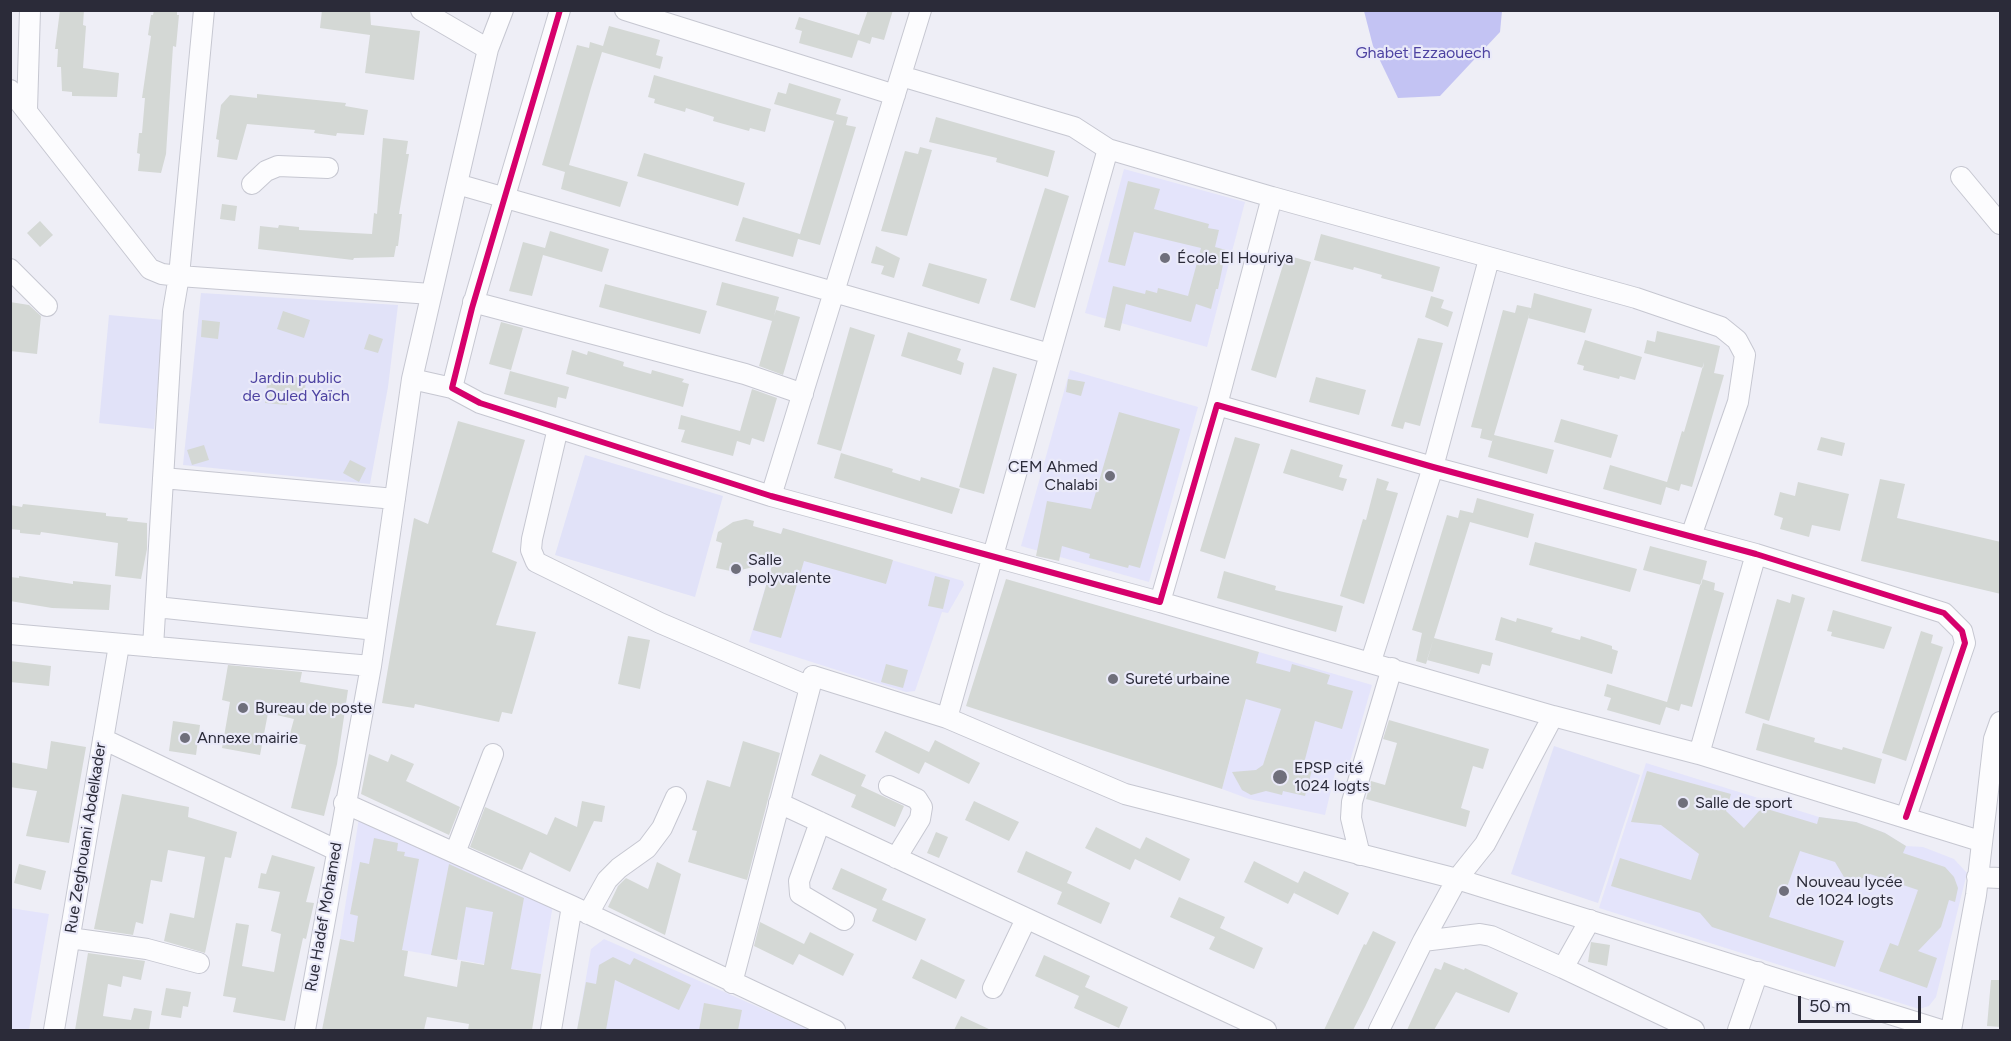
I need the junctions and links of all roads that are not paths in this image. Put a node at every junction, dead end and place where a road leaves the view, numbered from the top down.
1 (30, 10) edge
2 (204, 10) edge
3 (421, 10) edge
4 (503, 10) edge
5 (560, 10) edge
6 (625, 10) edge
7 (921, 10) edge
8 (488, 49) junction
9 (898, 85) junction
10 (10, 90) edge
11 (27, 110) junction
12 (1108, 149) junction
13 (328, 168) dead end
14 (1961, 177) dead end
15 (252, 184) dead end
16 (457, 184) junction
17 (1272, 197) junction
18 (506, 198) junction
19 (2001, 224) edge
20 (1489, 259) junction
21 (10, 269) edge
22 (179, 276) junction
23 (835, 292) junction
24 (431, 294) junction
25 (473, 302) junction
26 (47, 306) dead end
27 (1050, 354) junction
28 (412, 379) junction
29 (452, 388) junction
30 (803, 394) junction
31 (1217, 405) junction
32 (558, 428) junction
33 (1433, 467) junction
34 (163, 478) junction
35 (771, 496) junction
36 (395, 499) junction
37 (1691, 536) junction
38 (1756, 554) junction
39 (991, 558) junction
40 (1160, 602) junction
41 (156, 607) junction
42 (376, 630) junction
43 (10, 634) edge
44 (118, 645) junction
45 (153, 647) junction
46 (1371, 661) junction
47 (370, 666) junction
48 (1392, 668) junction
49 (810, 687) junction
50 (1553, 716) junction
51 (947, 718) junction
52 (2000, 722) edge
53 (103, 739) junction
54 (493, 754) dead end
55 (1699, 754) junction
56 (890, 786) dead end
57 (676, 797) dead end
58 (344, 803) junction
59 (779, 803) junction
60 (1906, 817) junction
61 (820, 822) junction
62 (1980, 841) junction
63 (336, 850) junction
64 (455, 853) junction
65 (1360, 855) junction
66 (896, 858) junction
67 (1977, 877) junction
68 (1457, 879) junction
69 (2001, 879) edge
70 (580, 910) junction
71 (1026, 919) junction
72 (844, 920) dead end
73 (1590, 920) junction
74 (69, 938) junction
75 (1423, 941) junction
76 (199, 963) dead end
77 (1563, 968) junction
78 (1758, 972) junction
79 (732, 982) junction
80 (993, 988) dead end
81 (54, 1030) edge
82 (305, 1030) edge
83 (551, 1030) edge
84 (836, 1030) edge
85 (1266, 1030) edge
86 (1379, 1030) edge
87 (1694, 1030) edge
88 (1738, 1030) edge
89 (1941, 1030) edge
90 (1951, 1030) edge

1 - 11 street
2 - 22 street
3 - 8 street
4 - 8 street, Rue Hadef Mohamed
5 - 18 street
6 - 9 street
7 - 9 street
8 - 16 street, Rue Hadef Mohamed
9 - 12 street
9 - 23 street
10 - 11 street
11 - 22 street
12 - 17 street
12 - 27 street
13 - 15 street
14 - 19 street
16 - 18 street
16 - 24 street, Rue Hadef Mohamed
17 - 20 street
17 - 31 street
18 - 23 street
18 - 25 street
20 - 33 street
20 - 37 street
21 - 26 street
22 - 24 street
22 - 34 street
23 - 27 street
23 - 30 street
24 - 28 street, Rue Hadef Mohamed
25 - 29 street
25 - 30 street
27 - 39 street
28 - 29 street
28 - 36 street, Rue Hadef Mohamed
29 - 32 street
30 - 35 street
31 - 33 street
31 - 40 street
32 - 35 street
32 - 49 street
33 - 37 street
33 - 46 street
34 - 36 street
34 - 41 street
35 - 39 street
36 - 42 street, Rue Hadef Mohamed
37 - 38 street
38 - 55 street
38 - 60 street
39 - 40 street
39 - 51 street
40 - 46 street
41 - 42 street
41 - 45 street
42 - 47 street, Rue Hadef Mohamed
43 - 44 street
44 - 45 street
44 - 53 street, Rue Zeghouani Abdelkader
45 - 47 street
46 - 48 street
47 - 58 street, Rue Hadef Mohamed
48 - 50 street
48 - 65 street
49 - 51 street
49 - 59 street
50 - 55 street
50 - 68 street
51 - 65 street
52 - 62 street
53 - 63 street
53 - 74 street, Rue Zeghouani Abdelkader
54 - 64 street
55 - 60 street
56 - 66 street
57 - 70 street
58 - 63 street, Rue Hadef Mohamed
58 - 64 street
59 - 61 street
59 - 79 street
60 - 62 street
61 - 66 street
61 - 72 street
62 - 67 street
63 - 82 street, Rue Hadef Mohamed
64 - 70 street
65 - 68 street
66 - 71 street
67 - 69 street
67 - 90 street
68 - 73 street
68 - 75 street
70 - 79 street
70 - 83 street
71 - 80 street
71 - 85 street
73 - 77 street
73 - 78 street
74 - 76 street
74 - 81 street, Rue Zeghouani Abdelkader
75 - 77 street
75 - 86 street
77 - 87 street
78 - 88 street
78 - 89 street
79 - 84 street

